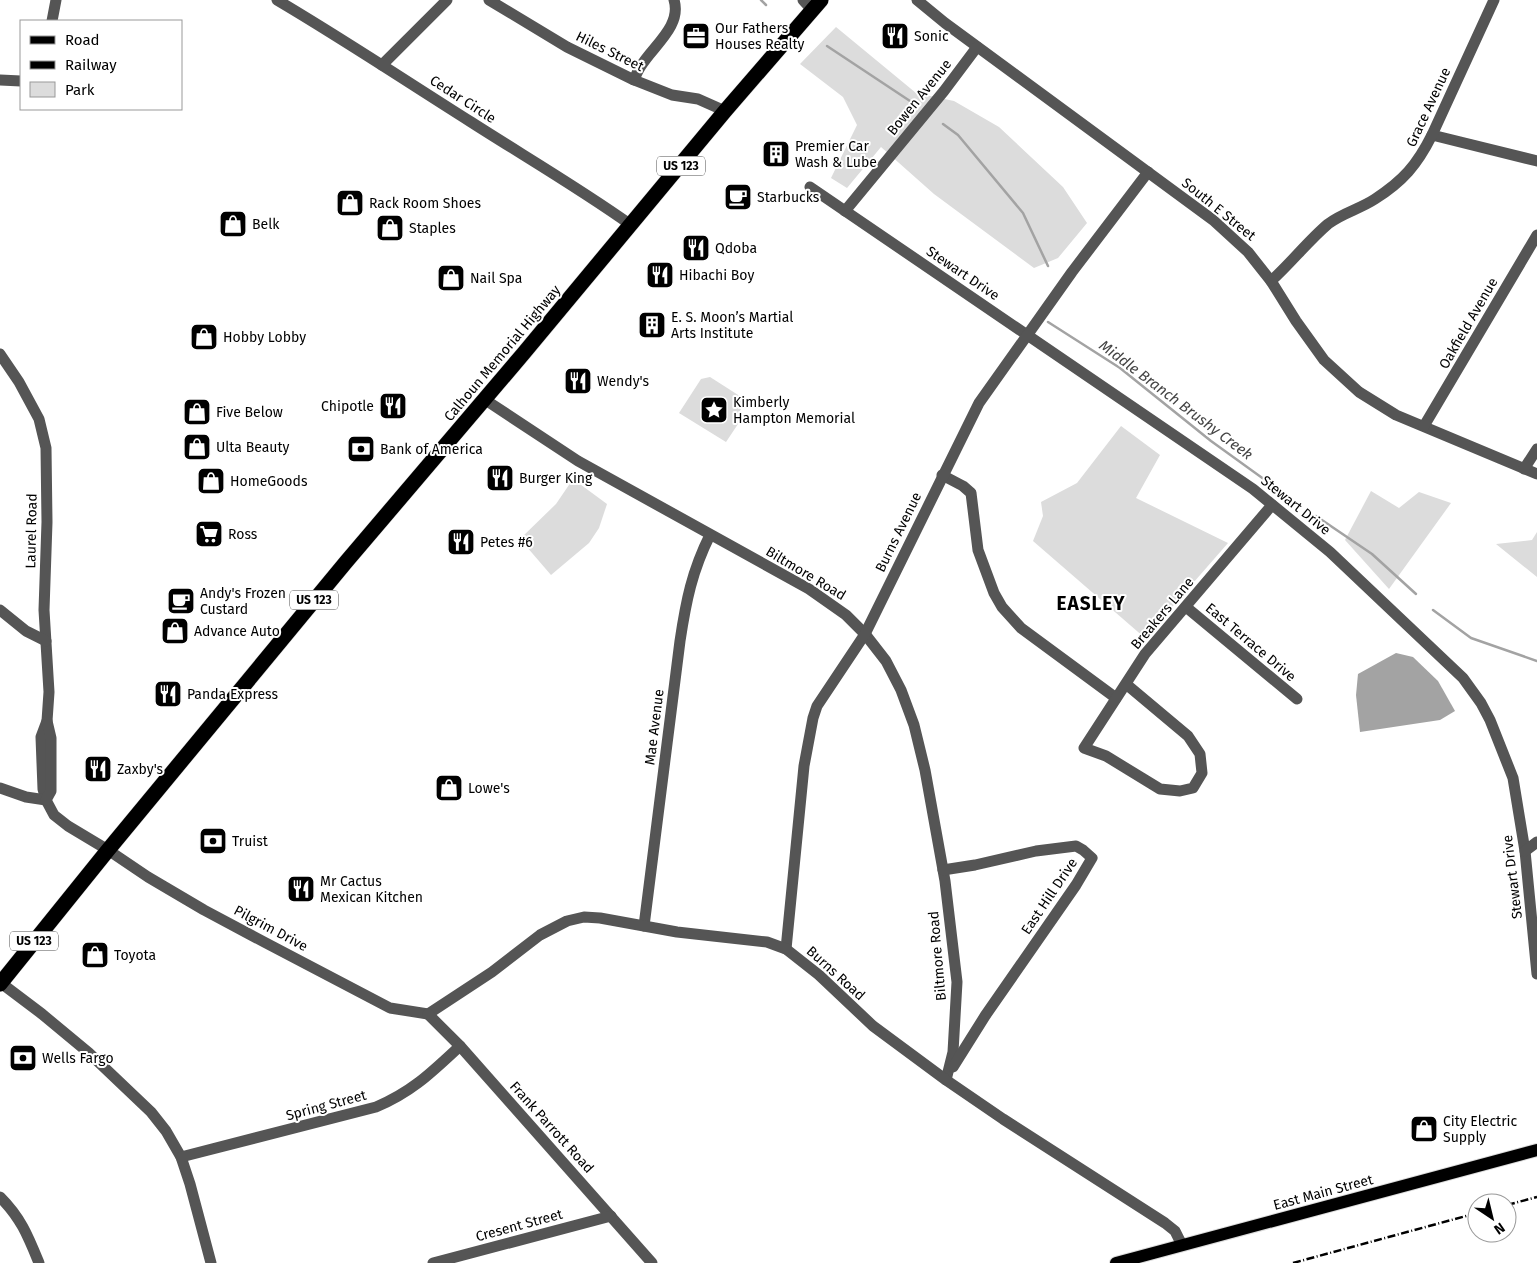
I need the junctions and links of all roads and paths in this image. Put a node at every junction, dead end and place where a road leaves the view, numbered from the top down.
1 (56, 0) edge
2 (277, 0) edge
3 (447, 0) edge
4 (489, 0) edge
5 (674, 0) edge
6 (917, 0) edge
7 (1494, 0) edge
8 (812, 4) edge
9 (52, 20) edge
10 (977, 47) junction
11 (382, 65) junction
12 (0, 80) edge
13 (634, 80) junction
14 (20, 81) edge
15 (725, 112) junction
16 (1432, 135) junction
17 (1537, 160) edge
18 (1148, 172) junction
19 (810, 187) dead end
20 (845, 211) junction
21 (631, 225) junction
22 (1537, 235) edge
23 (1272, 281) junction
24 (1026, 334) junction
25 (0, 354) edge
26 (484, 399) junction
27 (1424, 426) junction
28 (1537, 448) edge
29 (1524, 469) junction
30 (1537, 474) edge
31 (942, 475) junction
32 (1272, 505) junction
33 (710, 535) junction
34 (1186, 607) junction
35 (0, 610) edge
36 (865, 634) junction
37 (46, 641) junction
38 (1126, 684) junction
39 (1116, 698) junction
40 (1297, 700) dead end
41 (0, 788) edge
42 (46, 800) junction
43 (1537, 842) edge
44 (108, 850) junction
45 (1525, 851) junction
46 (943, 870) junction
47 (644, 926) junction
48 (786, 949) junction
49 (1537, 974) edge
50 (0, 983) edge
51 (428, 1014) junction
52 (460, 1046) junction
53 (946, 1080) junction
54 (1537, 1150) edge
55 (181, 1157) junction
56 (0, 1197) edge
57 (611, 1216) junction
58 (1182, 1245) junction
59 (39, 1263) edge
60 (211, 1263) edge
61 (433, 1263) edge
62 (652, 1263) edge
63 (1116, 1263) edge

1 - 9 street
2 - 11 street, Cedar Circle
3 - 11 street
4 - 13 street, Hiles Street
5 - 13 street
6 - 10 street, South E Street
7 - 16 street, Grace Avenue
8 - 15 highway, Calhoun Memorial Highway / US 123
10 - 18 street, South E Street
10 - 20 street, Bowen Avenue
11 - 21 street, Cedar Circle
12 - 14 street
13 - 15 street, Hiles Street
15 - 21 highway, Calhoun Memorial Highway / US 123
16 - 17 street
16 - 23 street, Grace Avenue
18 - 23 street, South E Street
18 - 24 street, Burns Avenue
19 - 20 street, Stewart Drive
20 - 24 street, Stewart Drive
21 - 26 highway, Calhoun Memorial Highway / US 123
22 - 27 street, Oakfield Avenue
23 - 27 street, South E Street
24 - 31 street, Burns Avenue
24 - 32 street, Stewart Drive
25 - 37 street, Laurel Road
26 - 33 street, Biltmore Road
26 - 44 highway, Calhoun Memorial Highway / US 123
27 - 29 street, South E Street
28 - 29 street
29 - 30 street, South E Street
31 - 36 street, Burns Avenue
31 - 39 street
32 - 34 street, Breakers Lane
32 - 45 street, Stewart Drive
33 - 36 street, Biltmore Road
33 - 47 street, Mae Avenue
34 - 38 street, Breakers Lane
34 - 40 street, East Terrace Drive
35 - 37 street
36 - 46 street, Biltmore Road
36 - 48 street, Burns Avenue
37 - 42 street, Laurel Road
38 - 39 street, Breakers Lane
38 - 39 street, Breakers Lane
41 - 42 street
42 - 44 street, Pilgrim Drive
43 - 45 street
44 - 50 highway, Calhoun Memorial Highway / US 123
44 - 51 street, Pilgrim Drive
45 - 49 street, Stewart Drive
46 - 53 street, Biltmore Road
46 - 53 street, East Hill Drive
47 - 48 street, Burns Road
47 - 51 street, Burns Road
48 - 53 street, Burns Road
50 - 55 street
51 - 52 street, Frank Parrott Road
52 - 55 street, Spring Street
52 - 57 street, Frank Parrott Road
53 - 58 street, Burns Road
54 - 58 main road, East Main Street
55 - 60 street
56 - 59 street
57 - 61 street, Cresent Street
57 - 62 street, Frank Parrott Road
58 - 63 main road, East Main Street

